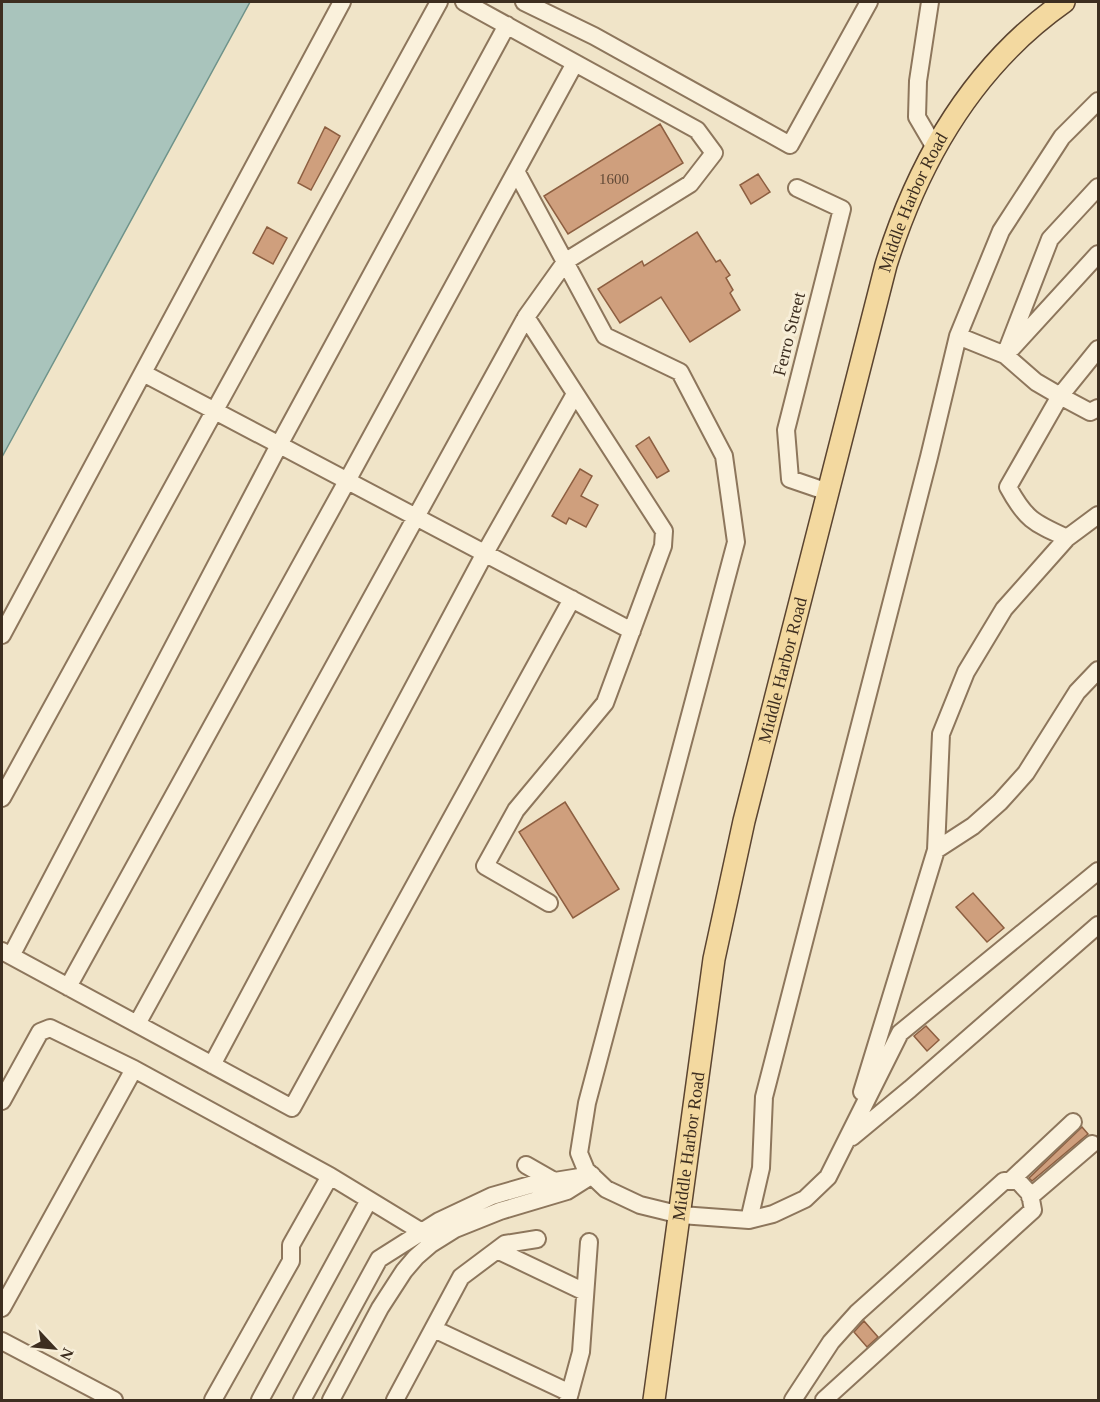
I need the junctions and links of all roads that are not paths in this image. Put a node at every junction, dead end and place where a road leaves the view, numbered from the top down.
1 (342, 2) edge
2 (439, 2) edge
3 (464, 2) edge
4 (524, 2) edge
5 (869, 2) edge
6 (930, 2) edge
7 (1065, 2) edge
8 (507, 25) junction
9 (575, 63) junction
10 (1098, 101) edge
11 (934, 146) junction
12 (516, 171) junction
13 (1098, 187) edge
14 (797, 188) dead end
15 (1098, 254) edge
16 (566, 261) junction
17 (526, 317) junction
18 (958, 336) junction
19 (1098, 349) edge
20 (1005, 355) junction
21 (143, 373) junction
22 (575, 394) junction
23 (1060, 396) junction
24 (1098, 408) edge
25 (215, 411) junction
26 (279, 445) junction
27 (347, 481) junction
28 (828, 492) junction
29 (1098, 515) edge
30 (417, 517) junction
31 (1067, 538) junction
32 (485, 553) junction
33 (572, 599) junction
34 (632, 631) junction
35 (2, 635) edge
36 (1098, 670) edge
37 (2, 798) edge
38 (936, 850) junction
39 (1098, 871) edge
40 (549, 903) dead end
41 (1098, 926) edge
42 (6, 953) edge
43 (68, 987) junction
44 (137, 1024) junction
45 (212, 1065) junction
46 (134, 1069) junction
47 (2, 1101) edge
48 (1073, 1122) dead end
49 (848, 1141) junction
50 (1092, 1143) dead end
51 (526, 1165) dead end
52 (592, 1175) junction
53 (330, 1176) junction
54 (554, 1181) junction
55 (1010, 1181) junction
56 (1030, 1197) junction
57 (369, 1200) junction
58 (681, 1215) junction
59 (749, 1220) junction
60 (427, 1238) junction
61 (537, 1239) dead end
62 (589, 1242) dead end
63 (497, 1250) junction
64 (585, 1292) junction
65 (2, 1308) edge
66 (434, 1329) junction
67 (2, 1341) edge
68 (569, 1397) edge
69 (114, 1401) edge
70 (213, 1401) edge
71 (260, 1401) edge
72 (302, 1401) edge
73 (331, 1401) edge
74 (395, 1401) edge
75 (654, 1401) edge
76 (793, 1401) edge
77 (824, 1401) edge

1 - 21 street
2 - 25 street
3 - 8 street
4 - 5 street
6 - 11 street
7 - 11 main road, Middle Harbor Road
8 - 9 street
8 - 26 street
9 - 12 street
9 - 16 street
10 - 18 street
11 - 28 main road, Middle Harbor Road
12 - 16 street
12 - 27 street
13 - 20 street
14 - 28 street, Ferro Street
15 - 20 street
16 - 17 street
16 - 52 street
17 - 22 street
17 - 30 street
18 - 20 street
18 - 59 street
19 - 23 street
20 - 23 street
21 - 25 street
21 - 35 street
22 - 32 street
22 - 34 street
23 - 24 street
23 - 31 street
25 - 26 street
25 - 37 street
26 - 27 street
26 - 42 street
27 - 30 street
27 - 43 street
28 - 58 main road, Middle Harbor Road
29 - 31 street
30 - 32 street
30 - 44 street
31 - 38 street
32 - 33 street
32 - 45 street
33 - 34 street
33 - 45 street
34 - 40 street
36 - 38 street
38 - 49 street
39 - 49 street
41 - 49 street
42 - 43 street
43 - 44 street
44 - 45 street
46 - 47 street
46 - 53 street
46 - 65 street
48 - 55 street
49 - 59 street
50 - 56 street
51 - 54 street
52 - 54 street
52 - 58 street
52 - 60 street
53 - 57 street
53 - 70 street
54 - 60 street
55 - 56 street
55 - 76 street
56 - 77 street
57 - 60 street
57 - 71 street
58 - 59 street
58 - 75 main road, Middle Harbor Road
60 - 72 street
60 - 73 street
61 - 63 street
62 - 64 street
63 - 64 street
63 - 66 street
64 - 68 street
66 - 68 street
66 - 74 street
67 - 69 street

